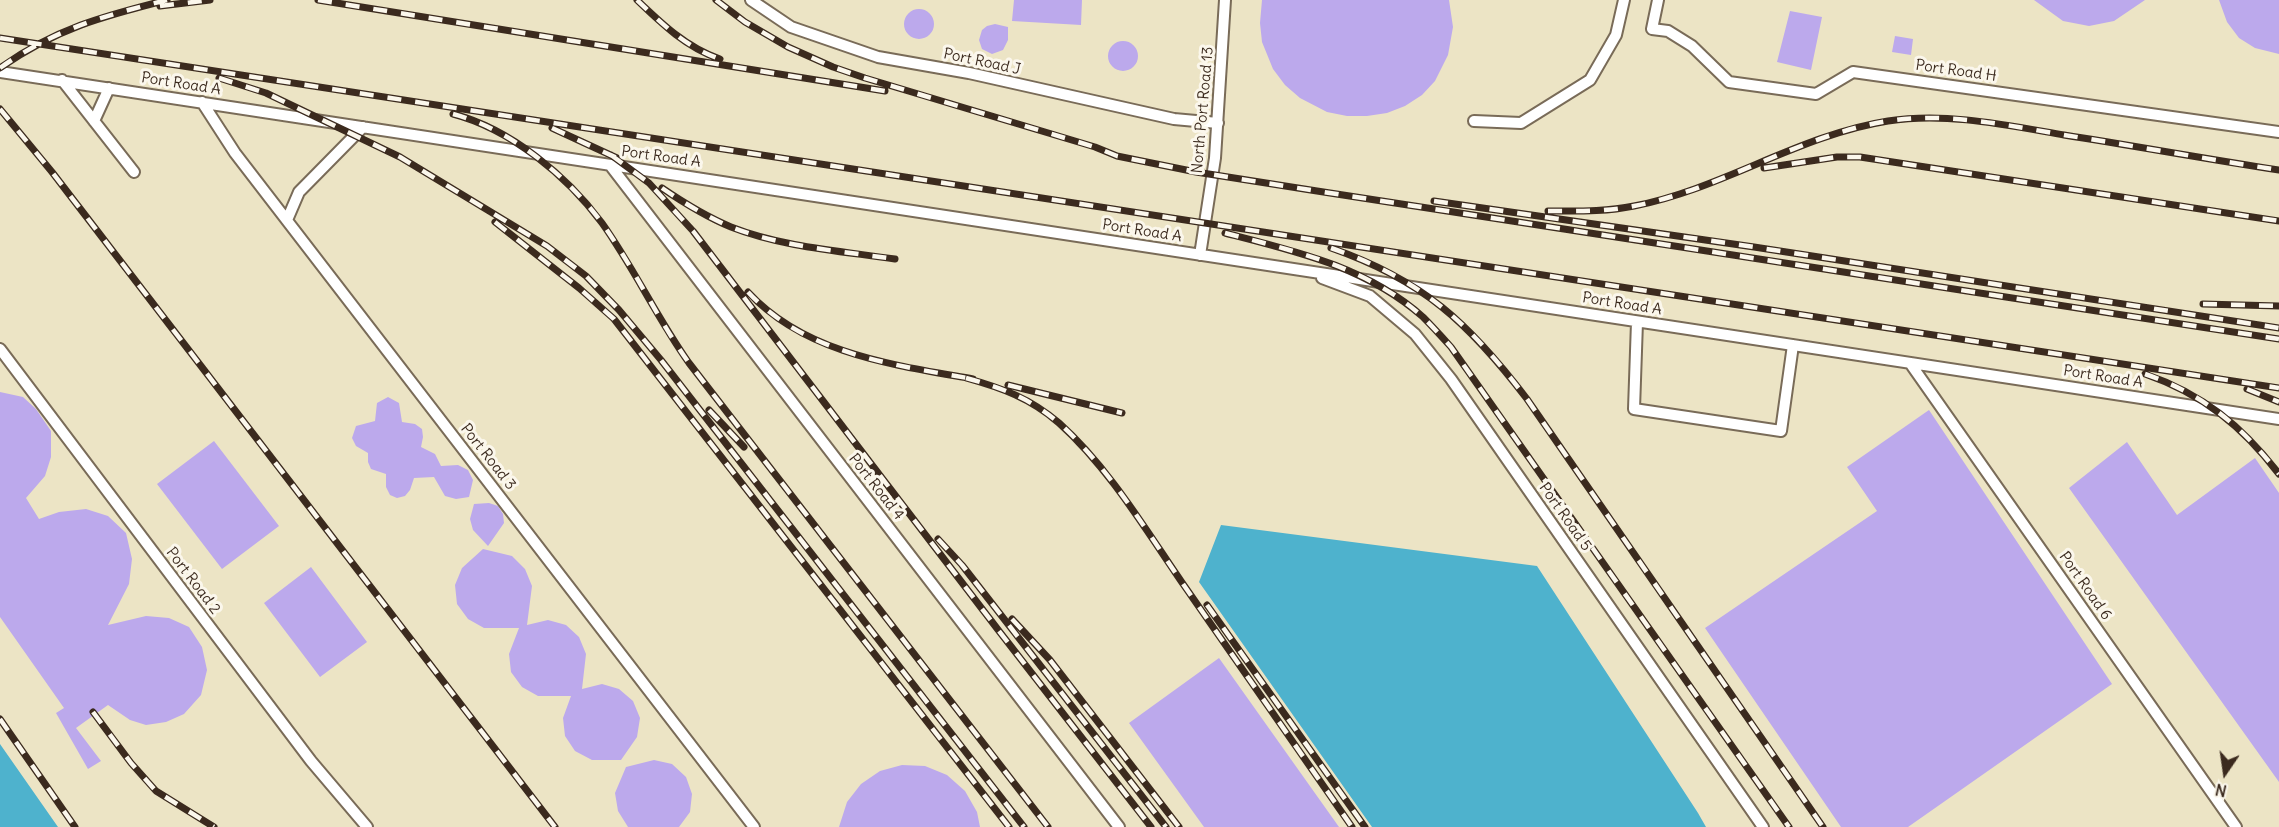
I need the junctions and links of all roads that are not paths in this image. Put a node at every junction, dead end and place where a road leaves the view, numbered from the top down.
1 (751, 0) edge
2 (1226, 0) edge
3 (1624, 0) edge
4 (1658, 0) edge
5 (0, 72) edge
6 (62, 80) junction
7 (109, 88) junction
8 (202, 102) junction
9 (94, 121) junction
10 (1474, 121) dead end
11 (1218, 123) junction
12 (363, 126) junction
13 (2279, 132) edge
14 (610, 165) junction
15 (134, 172) dead end
16 (286, 220) junction
17 (1200, 255) junction
18 (1302, 270) junction
19 (1637, 322) junction
20 (1793, 345) junction
21 (0, 349) edge
22 (1910, 363) junction
23 (2279, 419) edge
24 (367, 827) edge
25 (754, 827) edge
26 (1119, 827) edge
27 (1763, 827) edge
28 (2236, 827) edge

1 - 11 lane, Port Road J
2 - 11 lane, North Port Road 13
3 - 10 lane
4 - 13 lane, Port Road H
5 - 6 lane, Port Road A
6 - 7 lane, Port Road A
6 - 9 lane
7 - 8 lane, Port Road A
7 - 9 lane
8 - 12 lane, Port Road A
8 - 16 lane, Port Road 3
9 - 15 lane
11 - 17 lane, North Port Road 13
12 - 14 lane, Port Road A
12 - 16 lane
14 - 17 lane, Port Road A
14 - 26 lane, Port Road 4
16 - 25 lane, Port Road 3
17 - 18 lane, Port Road A
18 - 19 lane, Port Road A
18 - 27 lane, Port Road 5
19 - 20 lane, Port Road A
19 - 20 lane
20 - 22 lane, Port Road A
21 - 24 lane, Port Road 2
22 - 23 lane, Port Road A
22 - 28 lane, Port Road 6

